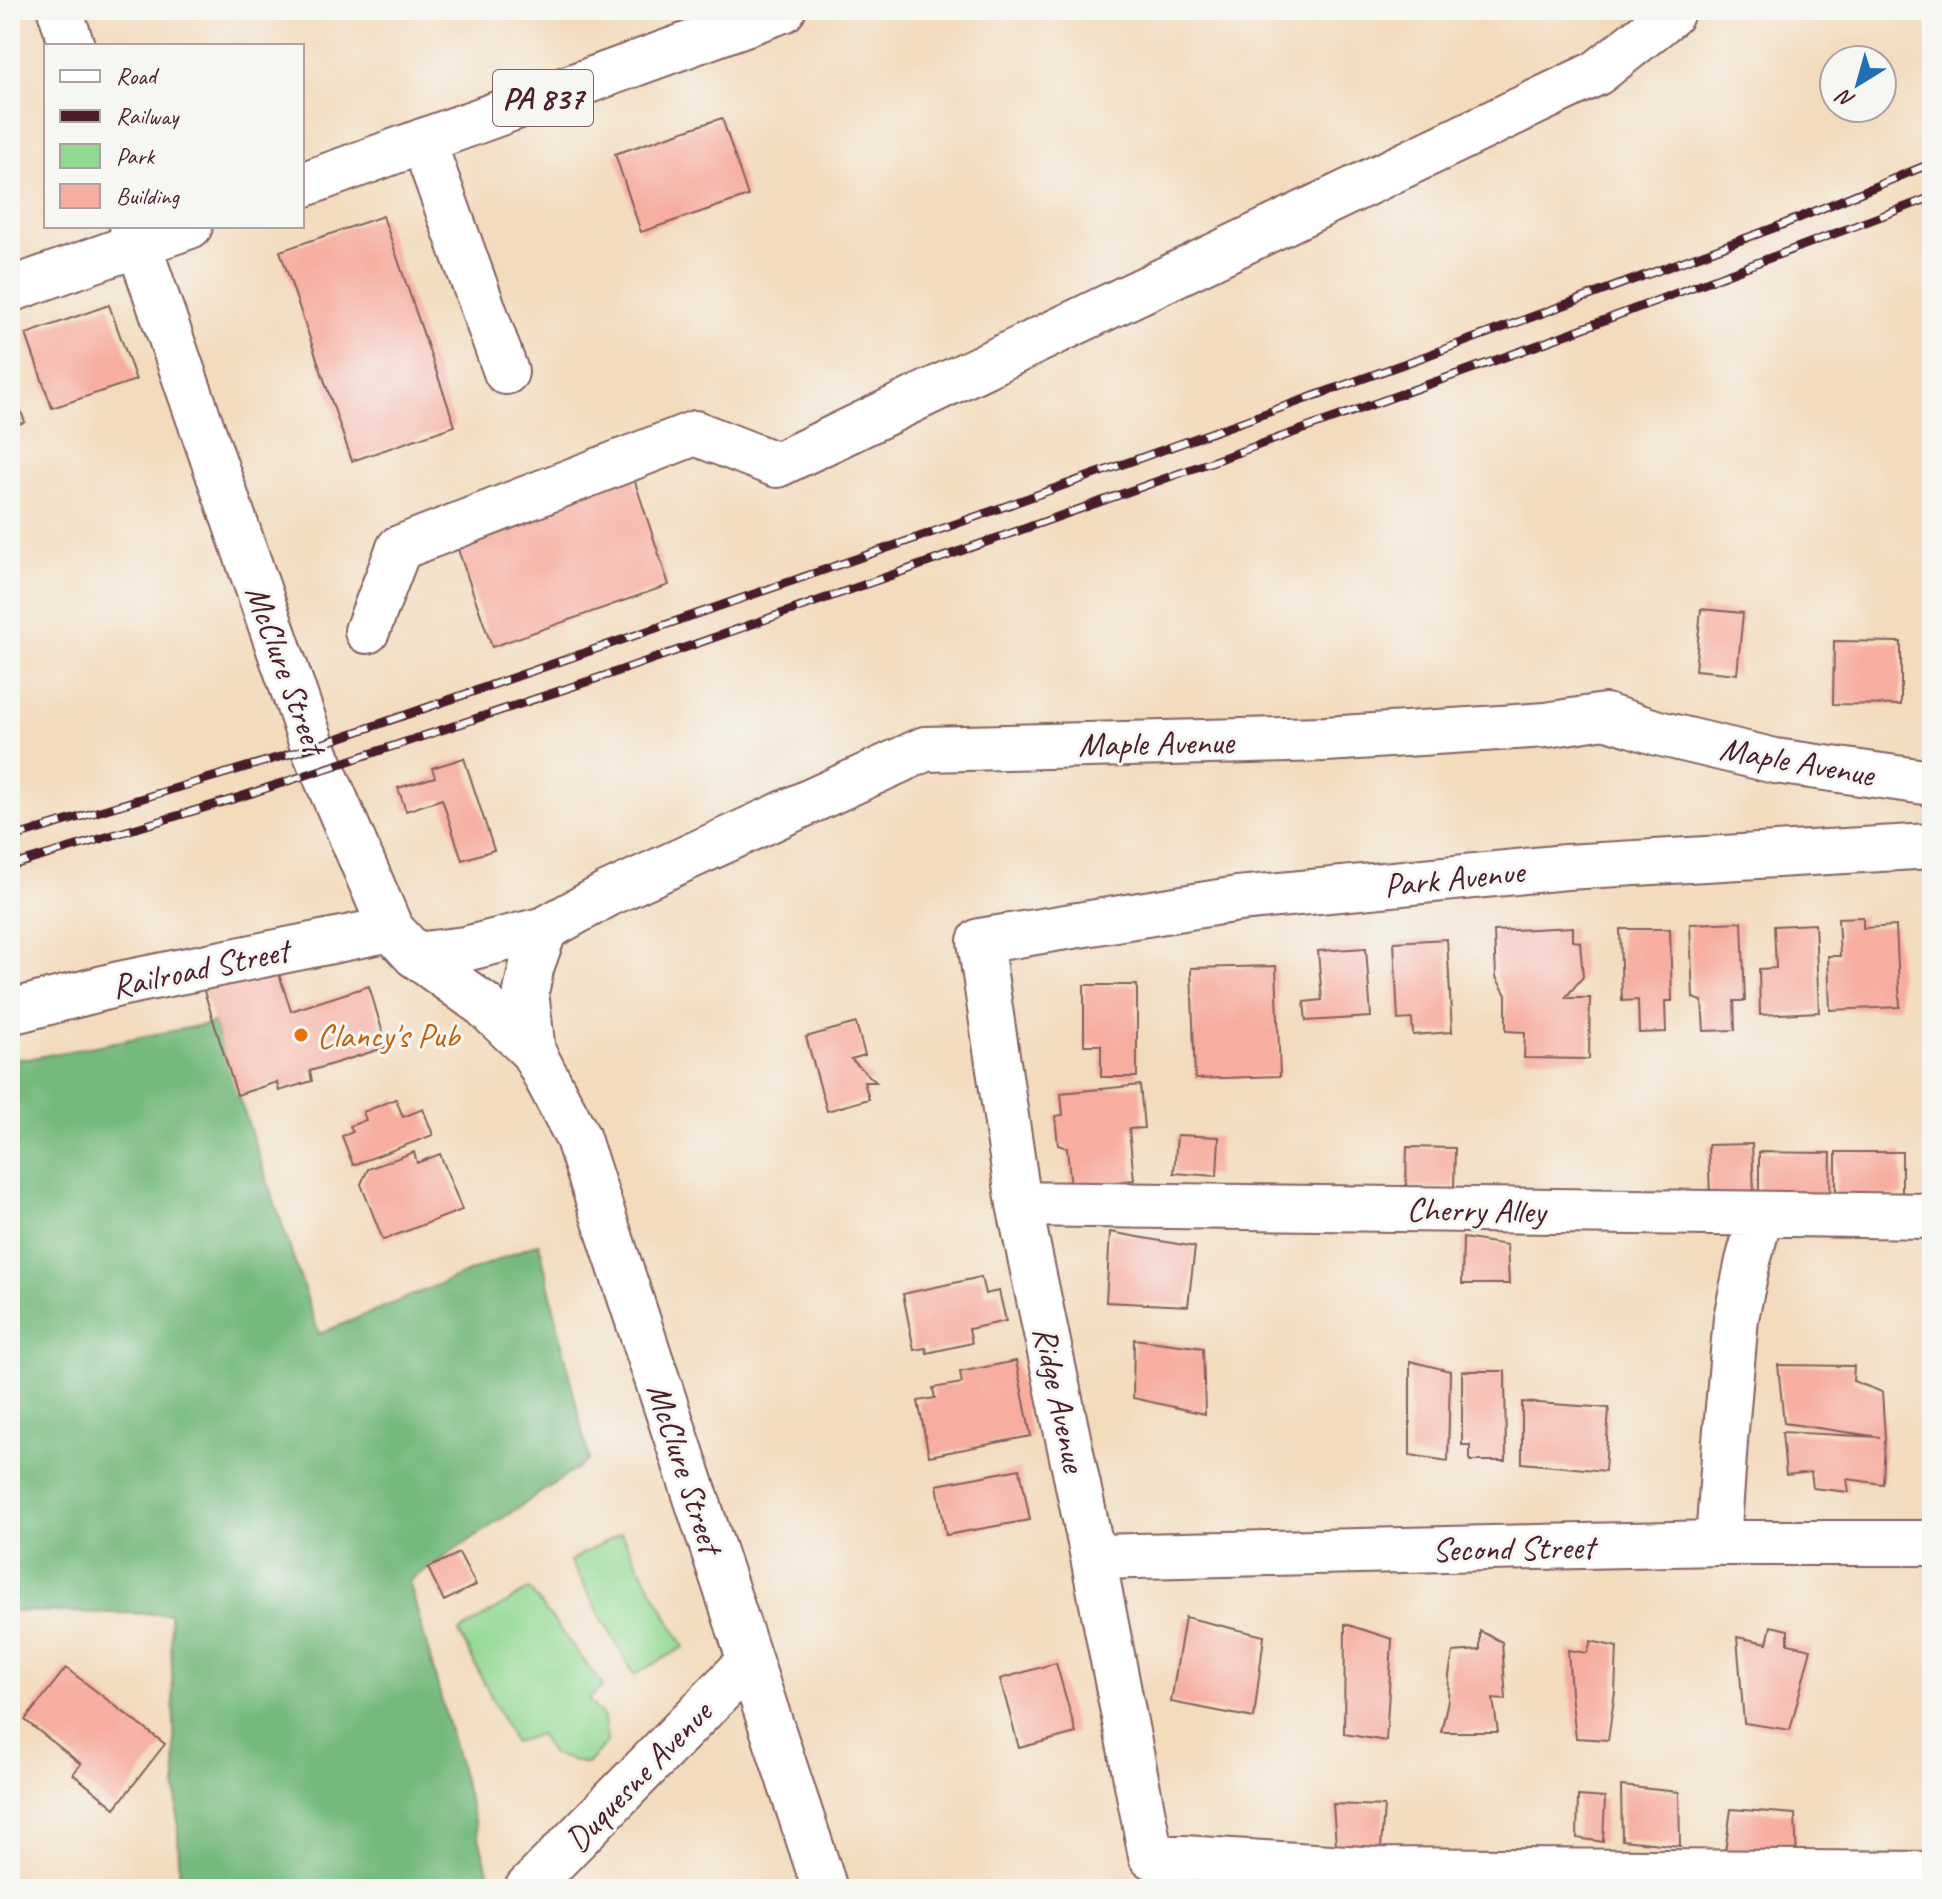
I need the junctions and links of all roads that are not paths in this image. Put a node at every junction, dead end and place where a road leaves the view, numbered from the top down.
1 (60, 10) edge
2 (783, 10) edge
3 (1670, 10) edge
4 (71, 44) edge
5 (423, 141) junction
6 (304, 184) edge
7 (179, 228) edge
8 (135, 236) edge
9 (10, 290) edge
10 (506, 372) dead end
11 (367, 631) dead end
12 (1932, 783) edge
13 (1932, 846) edge
14 (545, 929) junction
15 (980, 941) joint
16 (403, 942) junction
17 (10, 1012) edge
18 (533, 1052) junction
19 (1019, 1204) junction
20 (1761, 1214) junction
21 (1932, 1216) edge
22 (1718, 1543) junction
23 (1932, 1543) edge
24 (1093, 1557) junction
25 (749, 1662) junction
26 (1932, 1874) edge
27 (527, 1889) edge
28 (825, 1889) edge

1 - 4 street
2 - 5 street, PA 837
3 - 11 street
5 - 6 street, PA 837
5 - 10 street
7 - 8 street
8 - 9 street
8 - 16 street, McClure Street
12 - 14 street, Maple Avenue
13 - 15 street, Park Avenue
14 - 16 street, Maple Avenue
14 - 18 street, McClure Street
15 - 19 street, Ridge Avenue
16 - 17 street, Railroad Street
16 - 18 street, McClure Street
18 - 25 street, McClure Street
19 - 20 street, Cherry Alley
19 - 24 street, Ridge Avenue
20 - 21 street, Cherry Alley
20 - 22 street
22 - 23 street, Second Street
22 - 24 street, Second Street
24 - 26 street, Ridge Avenue
25 - 27 street, Duquesne Avenue
25 - 28 street, McClure Street

